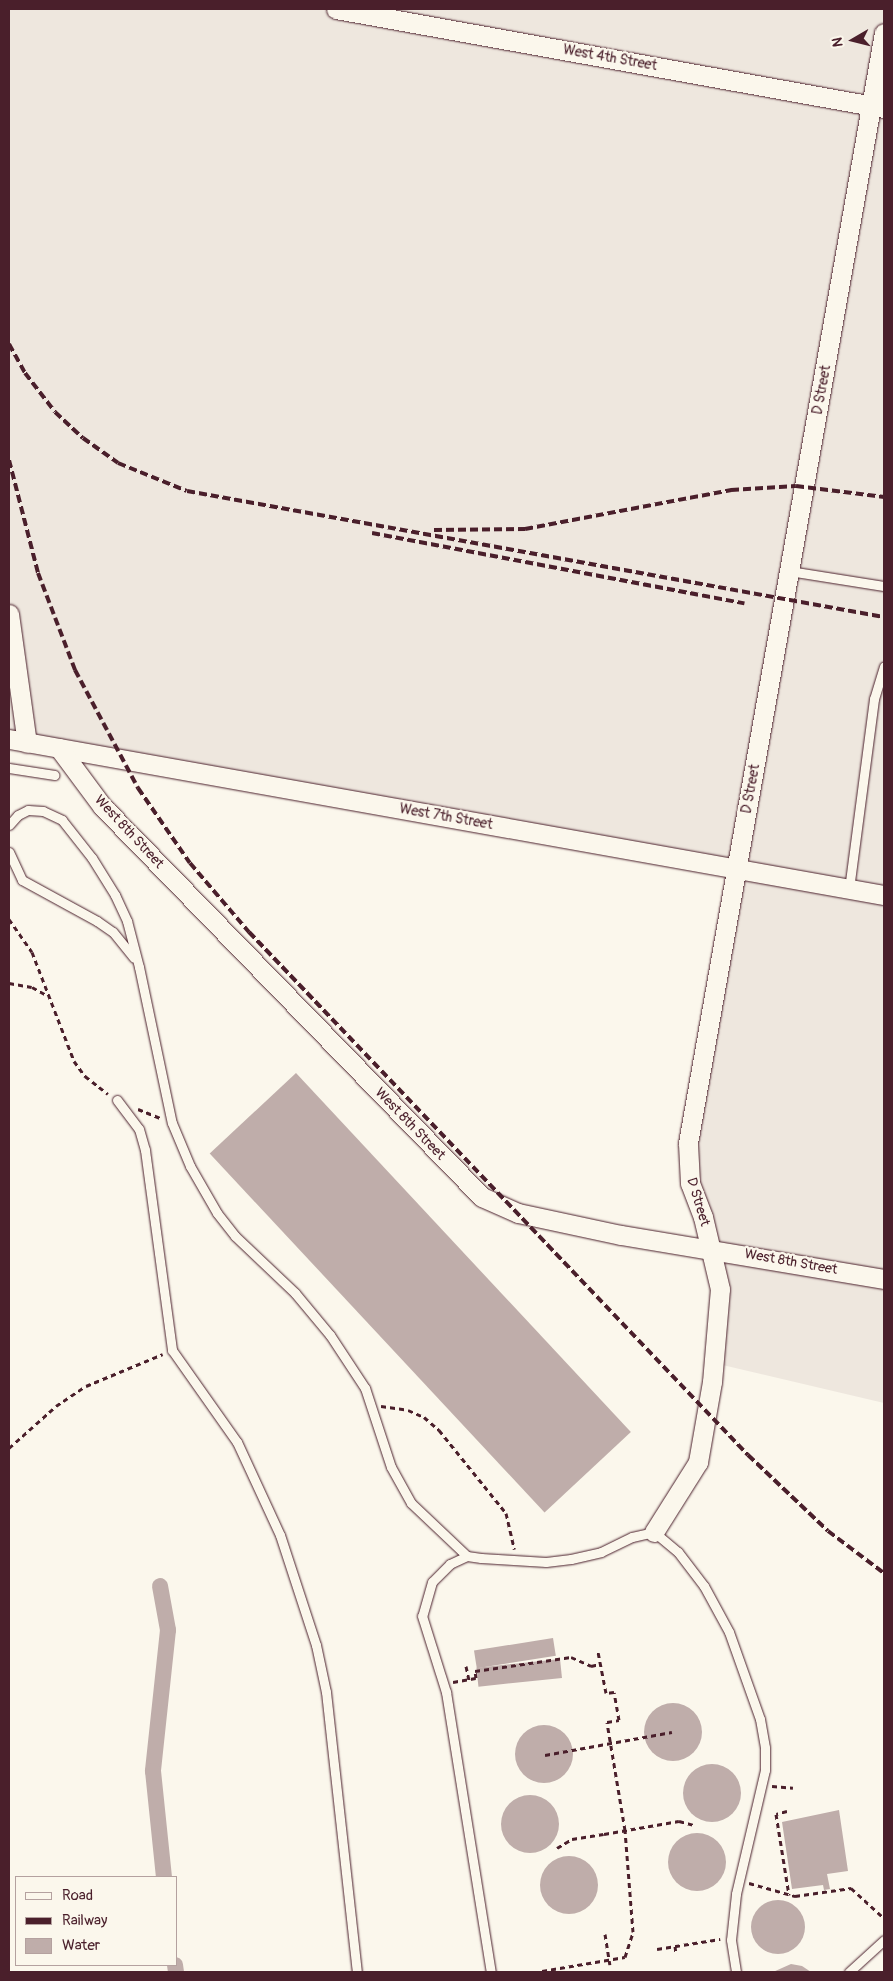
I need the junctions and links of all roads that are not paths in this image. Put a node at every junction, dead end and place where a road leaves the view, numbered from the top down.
1 (336, 9) edge
2 (884, 33) edge
3 (877, 107) edge
4 (789, 571) junction
5 (884, 586) edge
6 (9, 614) edge
7 (884, 666) edge
8 (9, 739) edge
9 (27, 743) junction
10 (59, 748) junction
11 (9, 768) edge
12 (54, 775) dead end
13 (9, 825) edge
14 (9, 852) edge
15 (737, 869) junction
16 (12, 870) edge
17 (849, 889) junction
18 (884, 895) edge
19 (139, 966) junction
20 (117, 1100) road end
21 (712, 1248) junction
22 (884, 1279) edge
23 (654, 1532) junction
24 (467, 1556) junction
25 (884, 1940) edge
26 (357, 1972) edge
27 (491, 1972) edge
28 (736, 1972) edge
29 (849, 1972) edge

1 - 3 street, West 4th Street
2 - 3 street, D Street
3 - 4 street, D Street
4 - 5 lane
4 - 15 street, D Street
6 - 9 street
7 - 17 lane
8 - 9 street, West 7th Street
9 - 10 street, West 7th Street
10 - 15 street, West 7th Street
10 - 21 street, West 8th Street
11 - 12 lane
13 - 19 lane
14 - 16 lane
15 - 17 street, West 7th Street
15 - 21 street, D Street
16 - 19 lane
17 - 18 street, West 7th Street
19 - 24 lane
20 - 26 lane
21 - 22 street, West 8th Street
21 - 23 street, D Street
23 - 24 lane
23 - 28 lane
24 - 27 lane
25 - 29 lane

